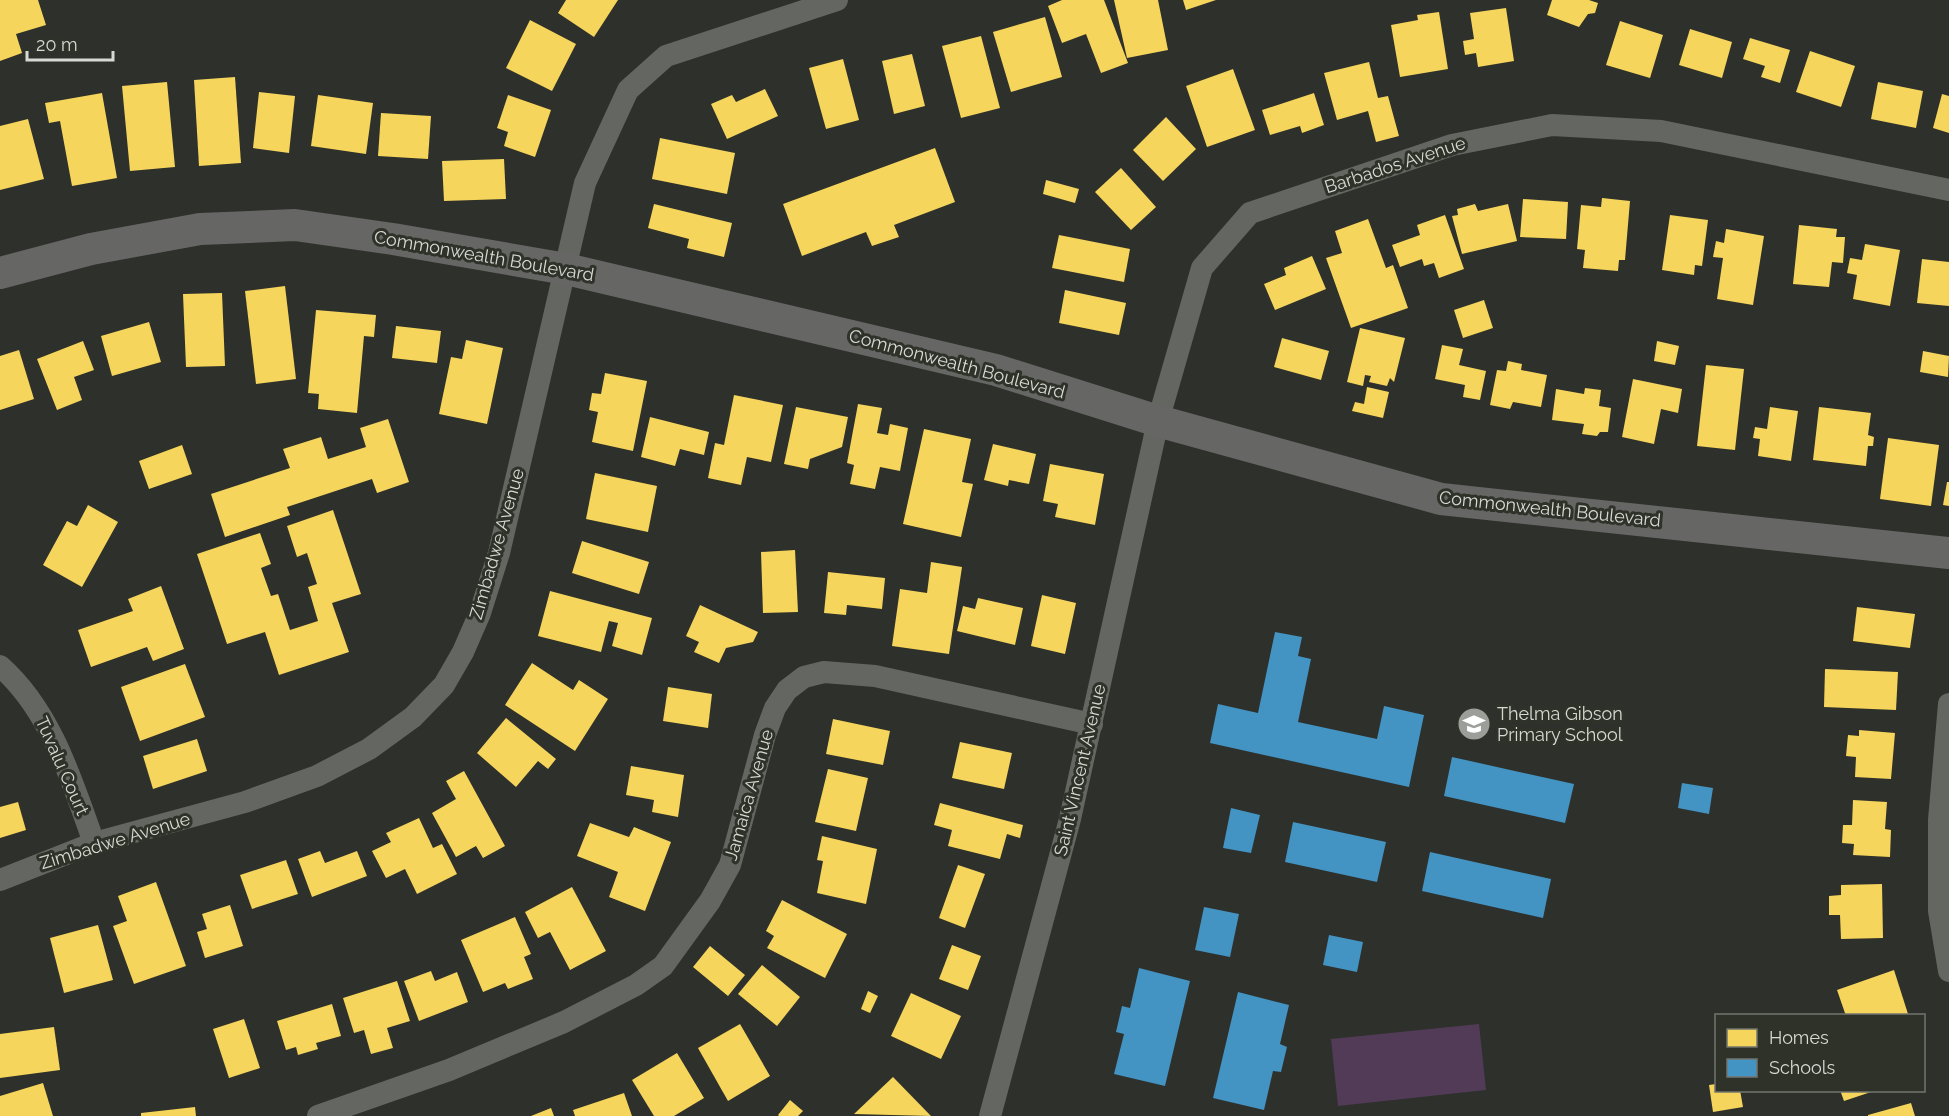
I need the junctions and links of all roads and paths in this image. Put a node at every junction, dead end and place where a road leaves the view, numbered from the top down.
1 (837, 0) edge
2 (1949, 190) edge
3 (566, 269) junction
4 (0, 273) edge
5 (1158, 421) junction
6 (1949, 553) edge
7 (0, 666) edge
8 (1949, 704) edge
9 (1092, 724) junction
10 (94, 843) junction
11 (0, 880) edge
12 (1949, 971) edge
13 (318, 1116) edge
14 (990, 1116) edge

1 - 3 street, Zimbadwe Avenue
2 - 5 street, Barbados Avenue
3 - 4 street, Commonwealth Boulevard
3 - 5 street, Commonwealth Boulevard
3 - 10 street, Zimbadwe Avenue
5 - 6 street, Commonwealth Boulevard
5 - 9 street, Saint Vincent Avenue
7 - 10 street, Tuvalu Court
8 - 12 street
9 - 13 street, Jamaica Avenue
9 - 14 street, Saint Vincent Avenue
10 - 11 street, Zimbadwe Avenue

